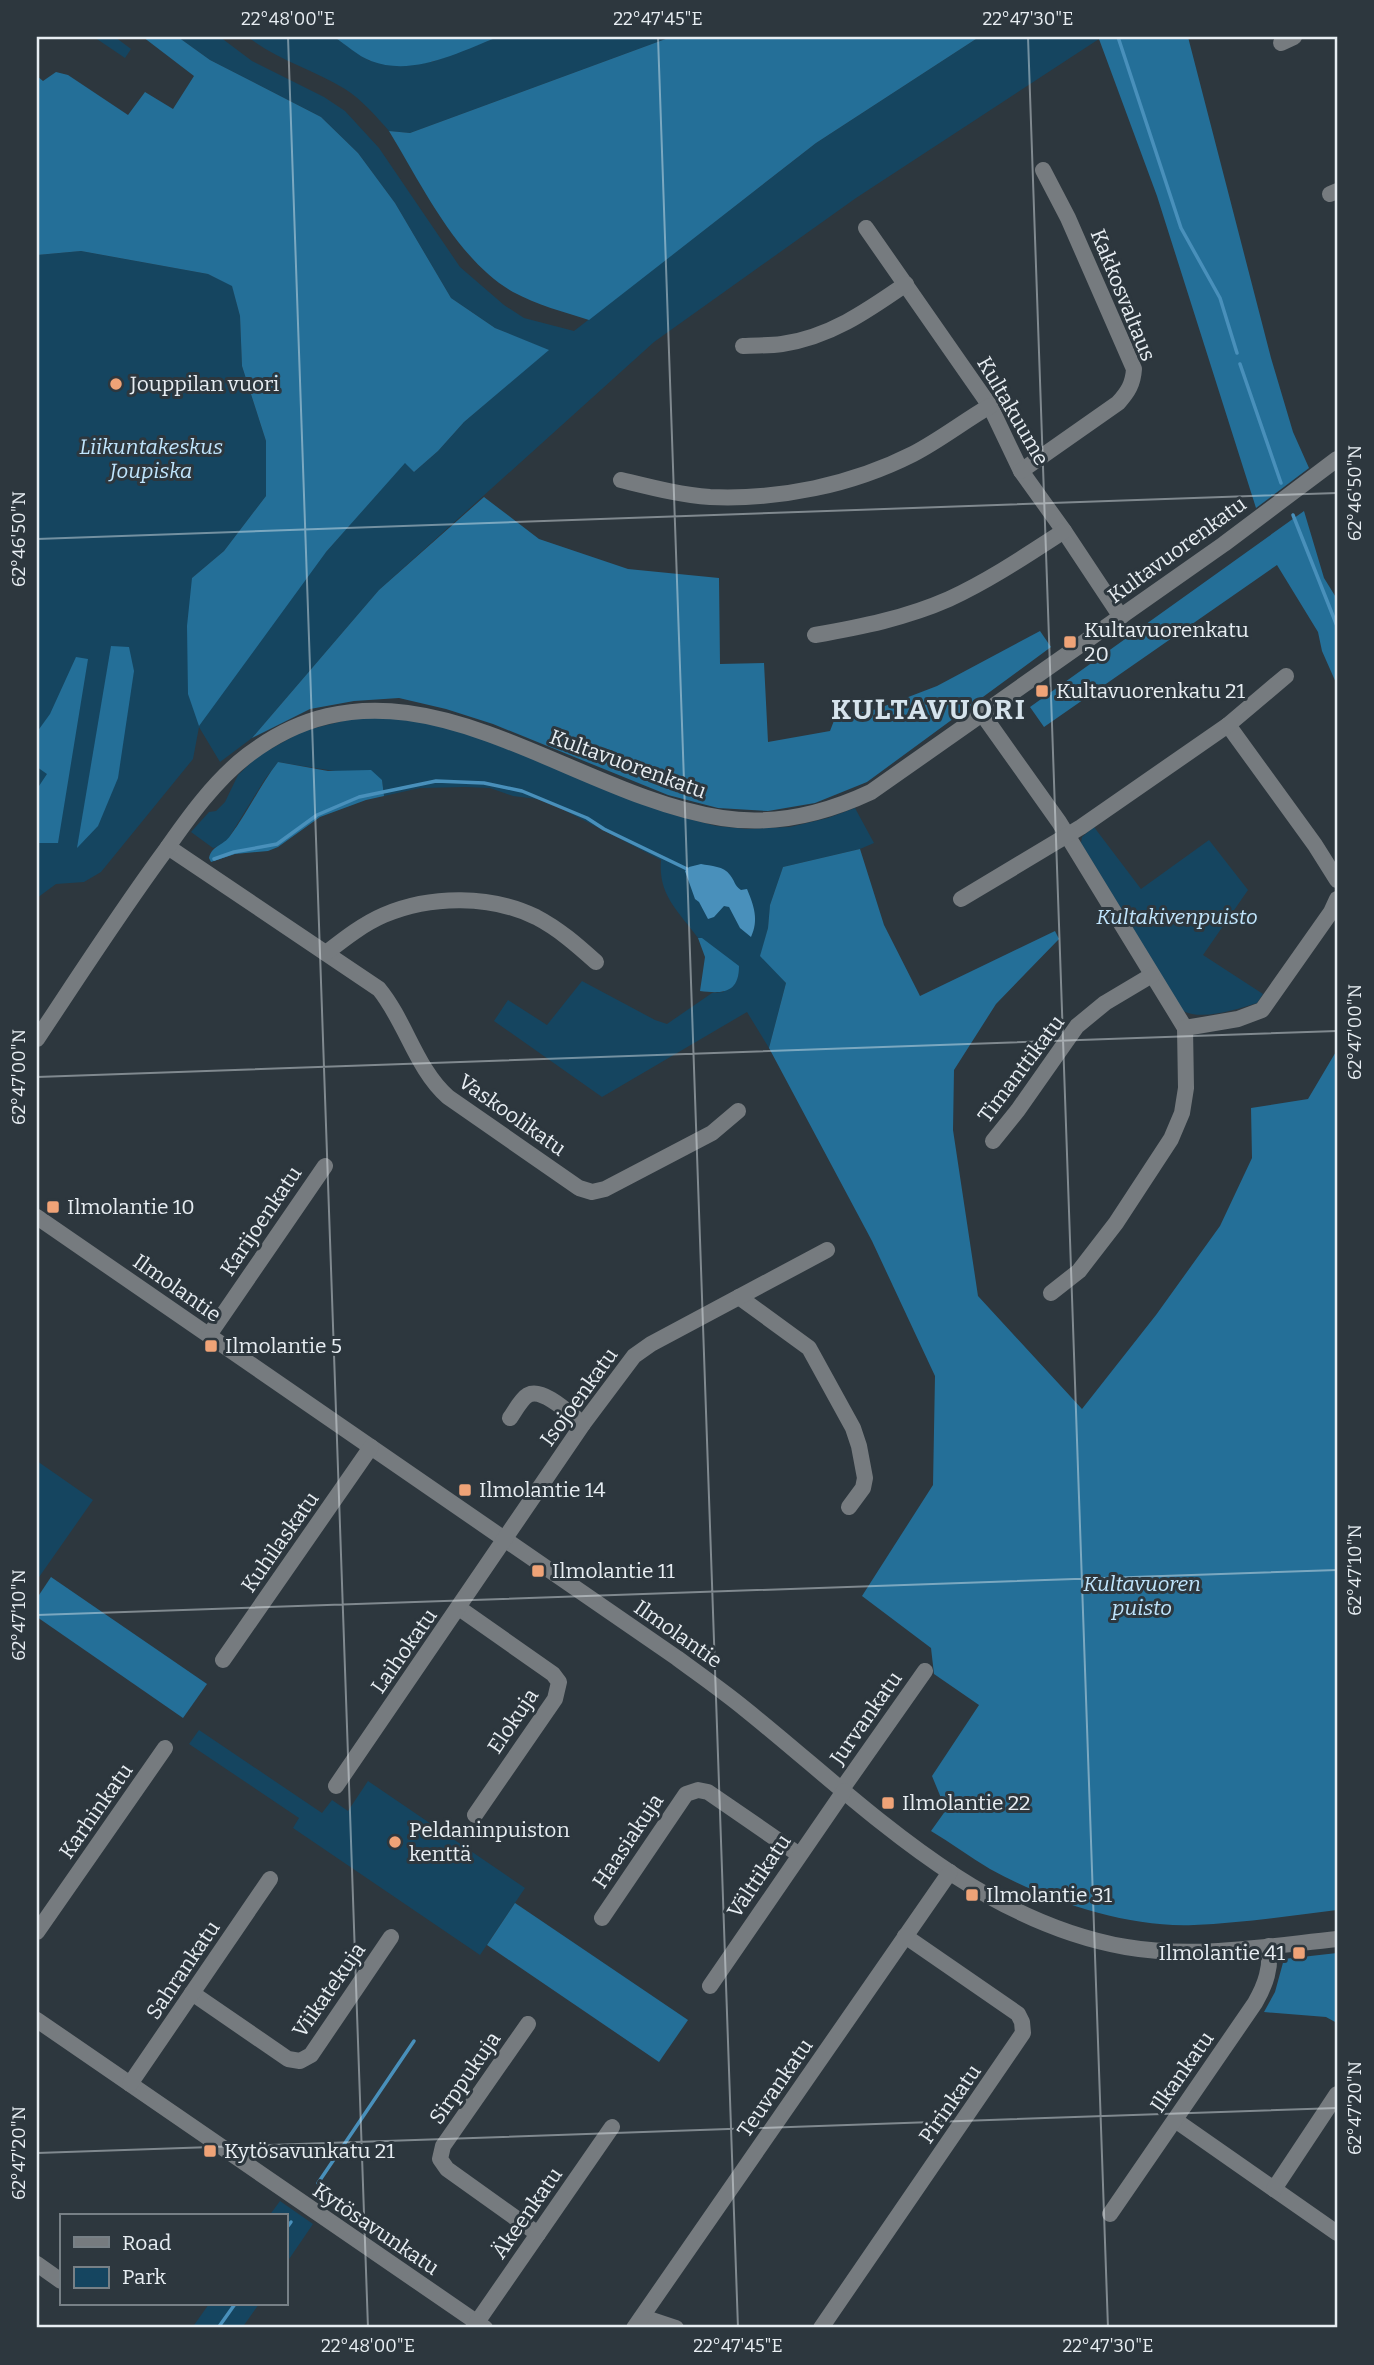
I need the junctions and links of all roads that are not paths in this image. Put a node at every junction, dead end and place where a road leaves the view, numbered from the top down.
1 (1044, 170) dead end
2 (866, 228) dead end
3 (906, 284) junction
4 (743, 346) dead end
5 (990, 406) junction
6 (1337, 459) edge
7 (1021, 471) junction
8 (621, 480) dead end
9 (1064, 531) junction
10 (1121, 617) junction
11 (815, 635) dead end
12 (1286, 676) dead end
13 (983, 715) junction
14 (1228, 725) junction
15 (1068, 835) junction
16 (167, 847) junction
17 (1337, 880) edge
18 (961, 899) dead end
19 (1337, 899) edge
20 (326, 953) junction
21 (596, 962) dead end
22 (1152, 975) junction
23 (1185, 1028) junction
24 (37, 1039) edge
25 (738, 1111) dead end
26 (993, 1141) dead end
27 (324, 1166) dead end
28 (37, 1217) edge
29 (827, 1251) dead end
30 (1051, 1293) dead end
31 (739, 1297) junction
32 (209, 1335) junction
33 (510, 1418) dead end
34 (583, 1424) junction
35 (372, 1447) junction
36 (849, 1507) dead end
37 (506, 1540) junction
38 (459, 1608) junction
39 (223, 1660) dead end
40 (925, 1671) dead end
41 (165, 1748) dead end
42 (336, 1786) dead end
43 (843, 1790) junction
44 (475, 1815) dead end
45 (798, 1854) junction
46 (950, 1872) junction
47 (270, 1879) dead end
48 (602, 1918) dead end
49 (37, 1932) edge
50 (905, 1936) junction
51 (391, 1937) dead end
52 (1337, 1939) edge
53 (1269, 1946) junction
54 (710, 1986) dead end
55 (192, 1993) junction
56 (37, 2020) edge
57 (528, 2024) dead end
58 (130, 2084) junction
59 (1337, 2094) edge
60 (1175, 2120) junction
61 (612, 2127) dead end
62 (1274, 2189) junction
63 (1110, 2214) dead end
64 (1337, 2233) edge
65 (538, 2234) junction
66 (37, 2264) edge
67 (60, 2280) edge
68 (638, 2323) edge
69 (479, 2326) edge
70 (676, 2328) edge
71 (821, 2328) edge

1 - 7 street, Kakkosvaltaus
2 - 3 street, Kultakuume
3 - 4 street
3 - 5 street, Kultakuume
5 - 7 street, Kultakuume
5 - 8 street
6 - 10 street, Kultavuorenkatu
7 - 9 street, Kultakuume
9 - 10 street, Kultakuume
9 - 11 street
10 - 13 street, Kultavuorenkatu
12 - 14 street
13 - 15 street
13 - 16 street, Kultavuorenkatu
14 - 15 street
14 - 17 street
15 - 18 street
15 - 22 street
16 - 20 street, Vaskoolikatu
16 - 24 street, Kultavuorenkatu
19 - 23 street
20 - 21 street
20 - 25 street, Vaskoolikatu
22 - 23 street
22 - 26 street, Timanttikatu
23 - 30 street
27 - 32 street, Karijoenkatu
28 - 32 street, Ilmolantie
29 - 31 street, Isojoenkatu
31 - 34 street, Isojoenkatu
31 - 36 street
32 - 35 street, Ilmolantie
33 - 34 street
34 - 37 street, Isojoenkatu
35 - 37 street, Ilmolantie
35 - 39 street, Kuhilaskatu
37 - 38 street, Laihokatu
37 - 43 street, Ilmolantie
38 - 42 street, Laihokatu
38 - 44 street, Elokuja
40 - 43 street, Jurvankatu
41 - 49 street, Karhinkatu
43 - 45 street, Välttikatu
43 - 46 street, Ilmolantie
45 - 48 street, Haasiakuja
45 - 54 street, Välttikatu
46 - 50 street, Teuvankatu
46 - 53 street, Ilmolantie
47 - 55 street, Sahrankatu
50 - 68 street, Teuvankatu
50 - 71 street, Pirinkatu
51 - 55 street, Viikatekuja
52 - 53 street, Ilmolantie
53 - 60 street, Ilkankatu
55 - 58 street, Sahrankatu
56 - 58 street, Kytösavunkatu
57 - 65 street, Sirppukuja
58 - 69 street, Kytösavunkatu
59 - 62 street
60 - 62 street
60 - 63 street, Ilkankatu
61 - 65 street, Äkeenkatu
62 - 64 street
65 - 69 street, Äkeenkatu
66 - 67 street
68 - 70 street

